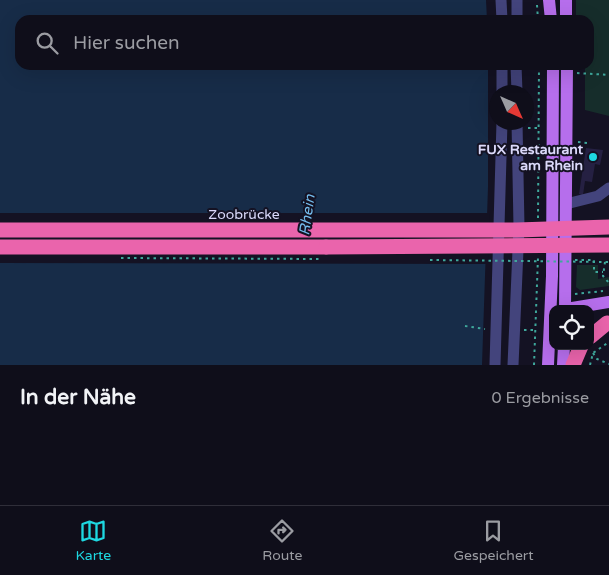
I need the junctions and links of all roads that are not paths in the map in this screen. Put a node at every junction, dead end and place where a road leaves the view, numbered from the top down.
1 (501, 0) edge
2 (517, 0) edge
3 (550, 0) edge
4 (566, 0) edge
5 (502, 15) edge
6 (517, 15) edge
7 (551, 15) edge
8 (566, 15) edge
9 (502, 70) edge
10 (516, 70) edge
11 (552, 70) edge
12 (567, 70) edge
13 (502, 85) edge
14 (517, 85) edge
15 (502, 130) edge
16 (517, 130) edge
17 (609, 188) edge
18 (566, 204) junction
19 (609, 228) edge
20 (0, 230) edge
21 (609, 245) edge
22 (0, 247) edge
23 (503, 247) junction
24 (607, 258) edge
25 (609, 302) edge
26 (552, 305) edge
27 (566, 305) edge
28 (591, 305) edge
29 (608, 323) edge
30 (594, 325) edge
31 (594, 334) edge
32 (549, 350) edge
33 (564, 350) edge
34 (587, 350) edge
35 (495, 365) edge
36 (514, 365) edge
37 (548, 365) edge
38 (563, 365) edge
39 (573, 365) edge

1 - 5 street
2 - 6 street
3 - 7 main road
4 - 8 main road
9 - 13 street
10 - 14 street
11 - 26 main road
12 - 18 main road
15 - 35 street
16 - 36 street
17 - 18 street
18 - 27 main road
19 - 20 highway, Zoobrücke, bridge
21 - 23 highway, bridge
22 - 23 highway, bridge
23 - 24 highway, bridge
25 - 28 main road
29 - 30 main road
29 - 31 highway
32 - 37 main road
33 - 38 main road
34 - 39 highway

